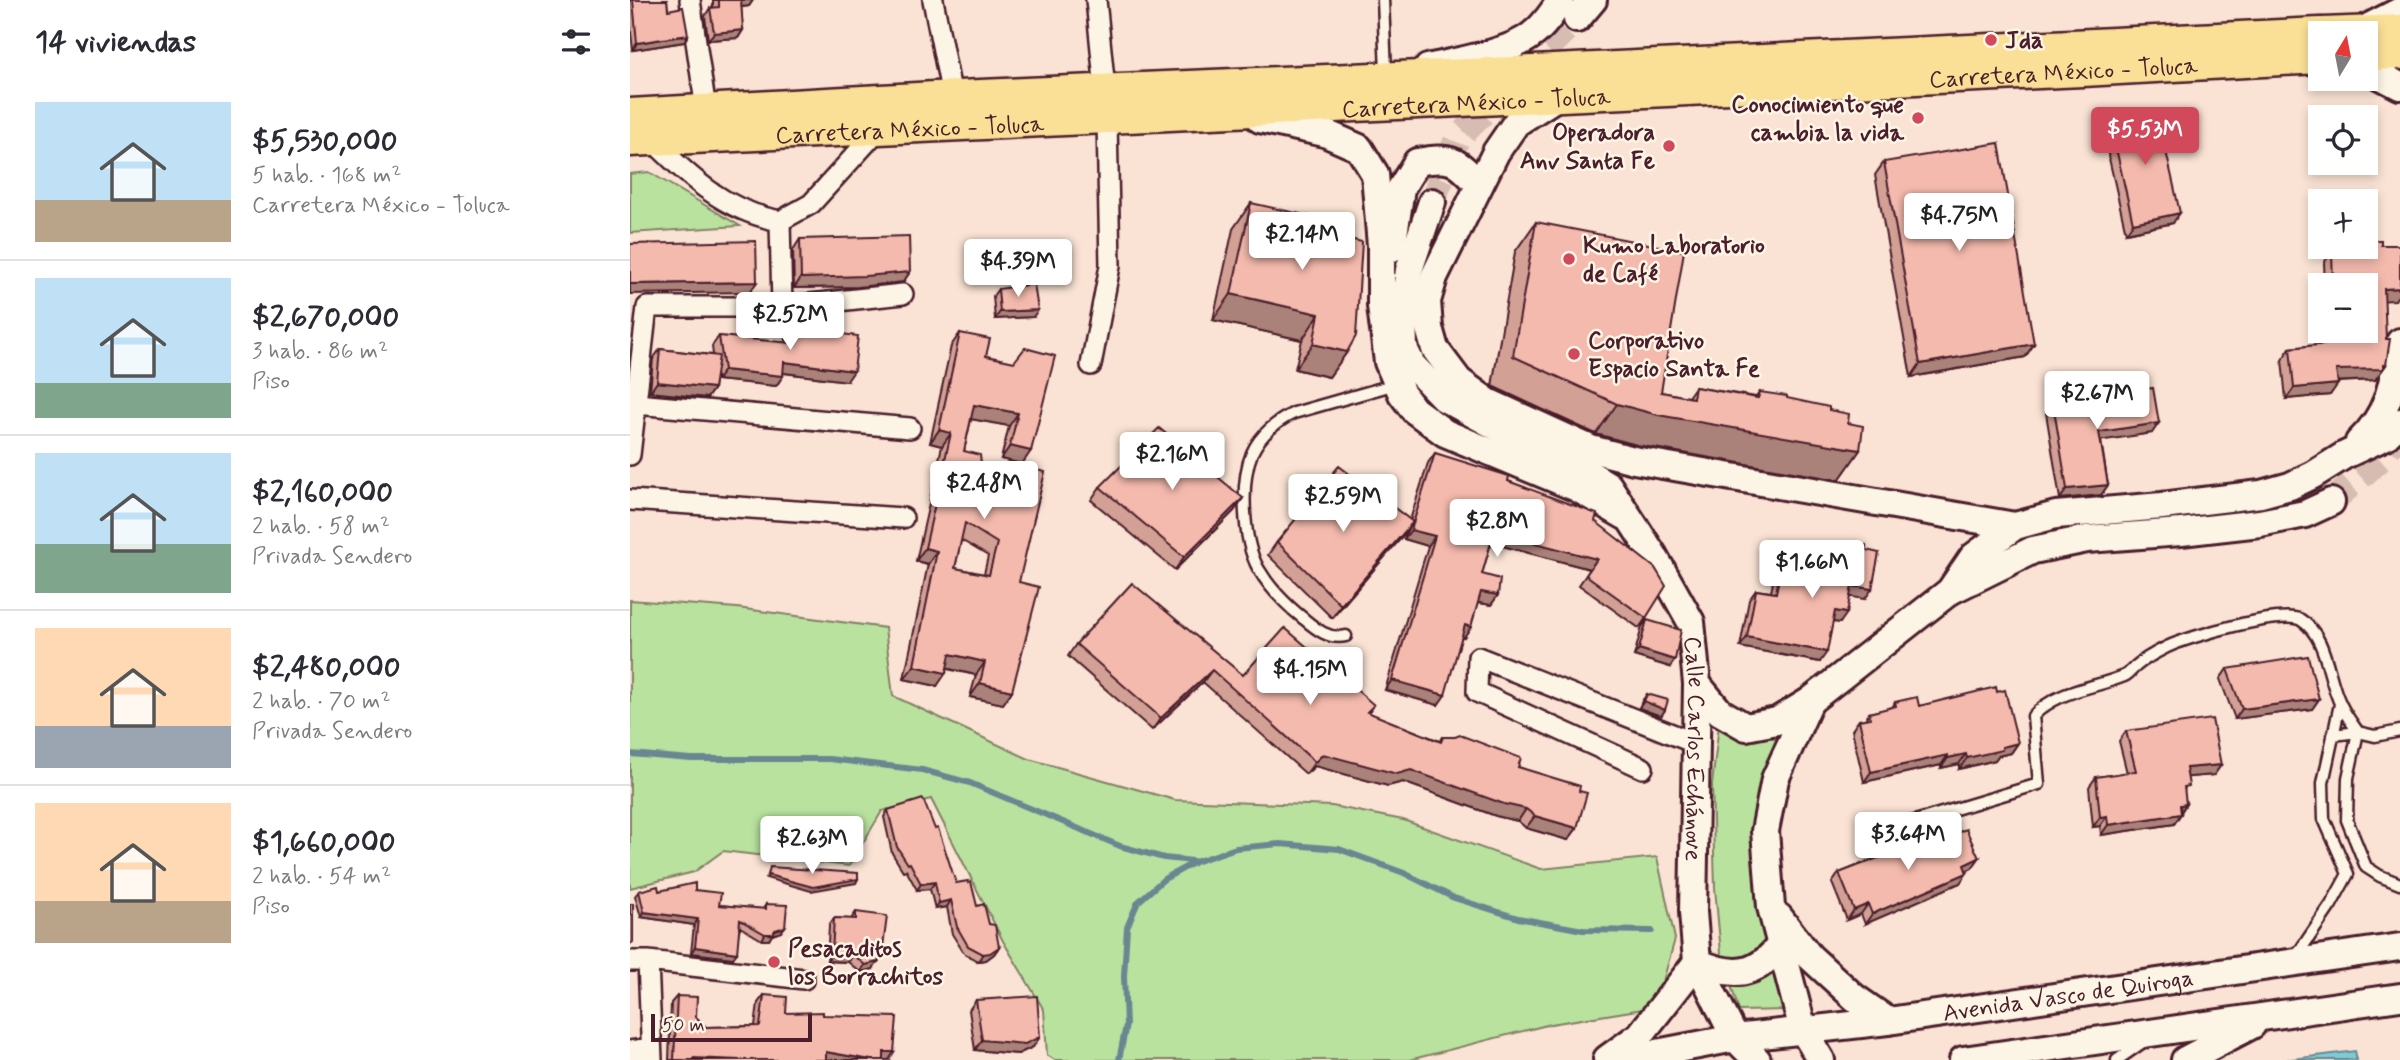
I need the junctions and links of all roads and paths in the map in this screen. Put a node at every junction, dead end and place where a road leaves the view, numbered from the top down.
1 (690, 0) edge
2 (933, 0) edge
3 (1096, 0) edge
4 (1383, 0) edge
5 (1577, 6) edge
6 (2400, 11) edge
7 (2400, 30) edge
8 (2378, 31) edge
9 (2308, 34) edge
10 (2378, 38) edge
11 (2378, 47) edge
12 (2400, 54) edge
13 (2308, 59) edge
14 (2378, 74) edge
15 (1386, 78) junction
16 (2400, 86) edge
17 (1105, 90) junction
18 (952, 96) junction
19 (1553, 99) junction
20 (706, 110) junction
21 (630, 114) edge
22 (1241, 115) junction
23 (1107, 121) junction
24 (877, 131) junction
25 (641, 140) edge
26 (1479, 185) junction
27 (1432, 202) tunnel mouth
28 (780, 221) junction
29 (903, 294) dead end
30 (1381, 306) junction
31 (782, 307) junction
32 (2400, 342) edge
33 (1091, 365) dead end
34 (1397, 383) junction
35 (2395, 391) edge
36 (636, 404) junction
37 (2400, 422) edge
38 (910, 428) dead end
39 (630, 455) edge
40 (2345, 455) junction
41 (630, 500) edge
42 (2331, 502) tunnel mouth
43 (903, 518) dead end
44 (1631, 520) junction
45 (2015, 526) junction
46 (1950, 591) junction
47 (1346, 636) dead end
48 (1697, 684) junction
49 (1810, 701) junction
50 (2340, 704) junction
51 (2400, 731) edge
52 (2358, 732) junction
53 (2333, 735) junction
54 (1697, 744) junction
55 (1643, 768) dead end
56 (1885, 830) dead end
57 (2400, 884) edge
58 (1771, 907) junction
59 (1781, 944) junction
60 (2400, 947) edge
61 (639, 961) edge
62 (1697, 962) junction
63 (2292, 963) junction
64 (804, 979) dead end
65 (2400, 997) edge
66 (2269, 1017) junction
67 (1888, 1021) junction
68 (1803, 1030) junction
69 (2166, 1031) junction
70 (1735, 1038) junction
71 (630, 1051) edge
72 (652, 1054) edge
73 (1605, 1060) edge
74 (1620, 1060) edge
75 (1757, 1060) edge
76 (1821, 1060) edge
77 (1963, 1060) edge
78 (2117, 1060) edge
79 (2185, 1060) edge

1 - 20 street
2 - 18 street
3 - 17 street
4 - 15 lane
5 - 15 street
6 - 8 street
7 - 10 main road, Carretera México - Toluca
9 - 15 main road, Carretera México - Toluca
11 - 12 main road, Carretera México - Toluca
13 - 19 main road, Carretera México - Toluca
14 - 16 street
15 - 17 main road, Carretera México - Toluca
17 - 18 main road, Carretera México - Toluca
18 - 20 main road, Carretera México - Toluca
19 - 22 main road, Carretera México - Toluca
19 - 26 street
20 - 21 main road, Carretera México - Toluca
22 - 23 main road, Carretera México - Toluca
22 - 30 street, Calle Carlos Echánove
23 - 24 main road, Carretera México - Toluca
23 - 33 street
24 - 25 main road, Carretera México - Toluca
24 - 28 street
25 - 28 street
26 - 30 street
26 - 45 street
27 - 44 street
28 - 31 street
29 - 31 street
30 - 34 street, Calle Carlos Echánove
31 - 36 street
32 - 35 street
34 - 44 street, Calle Carlos Echánove
34 - 47 lane
35 - 40 street
36 - 38 street
36 - 39 street
37 - 40 street
40 - 45 street
41 - 43 street
42 - 46 street
44 - 48 street, Calle Carlos Echánove
45 - 46 street
46 - 49 street
48 - 49 street
48 - 54 street, Calle Carlos Echánove
49 - 58 street
50 - 52 lane
50 - 53 lane
50 - 56 lane
51 - 52 lane
52 - 53 lane
52 - 57 lane
53 - 63 lane
54 - 55 street
54 - 62 street, Calle Carlos Echánove
58 - 59 street
58 - 67 street
59 - 62 street
59 - 68 street
60 - 63 street, Avenida Vasco de Quiroga
61 - 64 street
61 - 72 street
62 - 70 street, Calle Carlos Echánove
62 - 73 street
63 - 67 street, Avenida Vasco de Quiroga
65 - 66 street, Avenida Vasco de Quiroga
66 - 69 street, Avenida Vasco de Quiroga
66 - 79 street
67 - 68 street, Avenida Vasco de Quiroga
68 - 70 street, Avenida Vasco de Quiroga
68 - 76 street
69 - 77 street, Avenida Vasco de Quiroga
69 - 78 lane
70 - 74 street, Avenida Vasco de Quiroga
70 - 75 street, Calle Carlos Echánove
71 - 72 street

